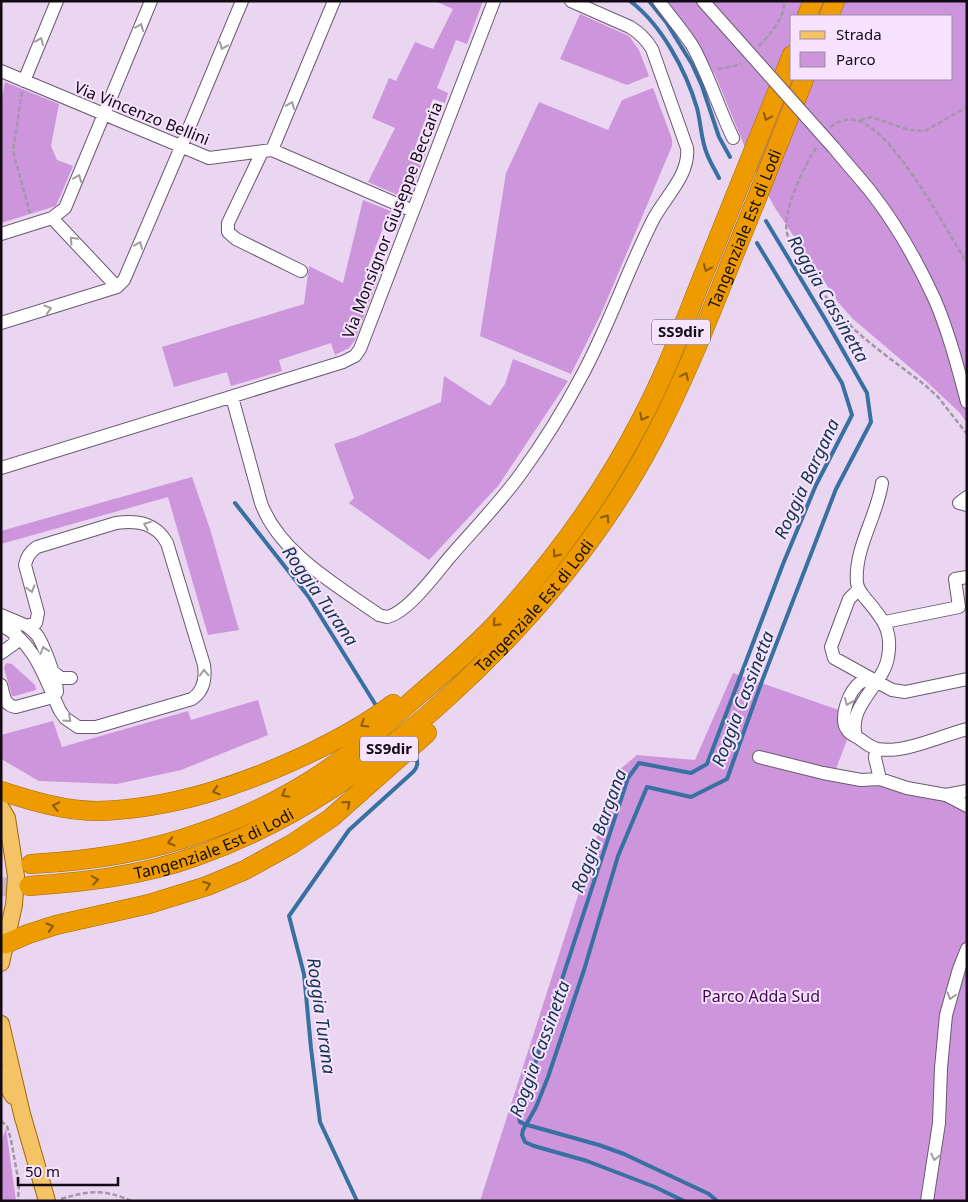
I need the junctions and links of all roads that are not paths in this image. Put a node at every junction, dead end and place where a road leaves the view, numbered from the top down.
1 (57, 1) edge
2 (150, 1) edge
3 (242, 1) edge
4 (334, 1) edge
5 (494, 1) edge
6 (571, 1) edge
7 (659, 1) edge
8 (703, 1) edge
9 (813, 1) edge
10 (836, 1) edge
11 (845, 1) edge
12 (807, 15) edge
13 (830, 15) edge
14 (835, 15) edge
15 (790, 60) edge
16 (1, 71) edge
17 (804, 80) edge
18 (24, 81) junction
19 (104, 115) junction
20 (733, 138) dead end
21 (182, 148) junction
22 (267, 151) junction
23 (413, 211) junction
24 (52, 218) junction
25 (1, 234) edge
26 (301, 271) dead end
27 (117, 288) junction
28 (1, 323) edge
29 (232, 397) junction
30 (967, 402) edge
31 (1, 468) edge
32 (882, 483) dead end
33 (967, 498) edge
34 (967, 505) edge
35 (967, 577) edge
36 (858, 589) junction
37 (1, 616) edge
38 (885, 622) junction
39 (1, 625) edge
40 (27, 626) junction
41 (16, 634) junction
42 (1, 653) edge
43 (462, 658) junction
44 (491, 658) junction
45 (52, 671) junction
46 (71, 678) dead end
47 (967, 679) edge
48 (876, 681) junction
49 (1, 685) edge
50 (53, 697) junction
51 (967, 729) edge
52 (876, 749) junction
53 (759, 758) dead end
54 (880, 780) junction
55 (1, 790) edge
56 (967, 791) edge
57 (946, 795) junction
58 (967, 806) edge
59 (1, 808) edge
60 (31, 864) tunnel mouth
61 (29, 886) tunnel mouth
62 (3, 945) edge
63 (967, 949) edge
64 (1, 963) edge
65 (1, 1024) edge
66 (1, 1074) edge
67 (22, 1114) junction
68 (47, 1201) edge
69 (927, 1201) edge

18 -> 1 street
19 -> 2 street
3 -> 21 street
22 -> 4 street
5 - 23 street, Via Monsignor Giuseppe Beccaria
6 - 29 street
7 - 20 street
8 - 30 street, bridge
9 - 12 highway
10 - 13 highway
11 - 14 street
15 -> 43 highway, Tangenziale Est di Lodi / SS9dir
16 - 18 street, Via Vincenzo Bellini
44 -> 17 highway, Tangenziale Est di Lodi / SS9dir
18 - 19 street, Via Vincenzo Bellini
19 - 21 street, Via Vincenzo Bellini
24 -> 19 street
21 - 22 street, Via Vincenzo Bellini
27 -> 21 street
22 - 23 street, Via Vincenzo Bellini
22 - 26 street
23 - 29 street, Via Monsignor Giuseppe Beccaria
24 - 25 street
27 -> 24 street
28 -> 27 street
29 - 31 street, Via Monsignor Giuseppe Beccaria
32 - 36 street
33 - 34 street
35 - 38 street
36 - 38 street
36 - 48 street
37 - 40 street
38 - 48 street
39 - 41 street
45 -> 40 street
50 -> 40 street
41 - 42 street
41 - 50 street
43 -> 55 highway
43 -> 60 highway, Tangenziale Est di Lodi / SS9dir
61 -> 44 highway, Tangenziale Est di Lodi / SS9dir
62 -> 44 highway
45 - 46 street
45 - 50 street
47 - 48 street
48 - 52 street
49 - 50 street
51 - 52 street
52 - 54 street
53 - 54 street
54 - 57 street
56 - 57 street
57 - 58 street
59 - 62 main road
62 - 64 main road
63 -> 69 street
65 - 67 main road
66 - 67 main road
67 - 68 main road

